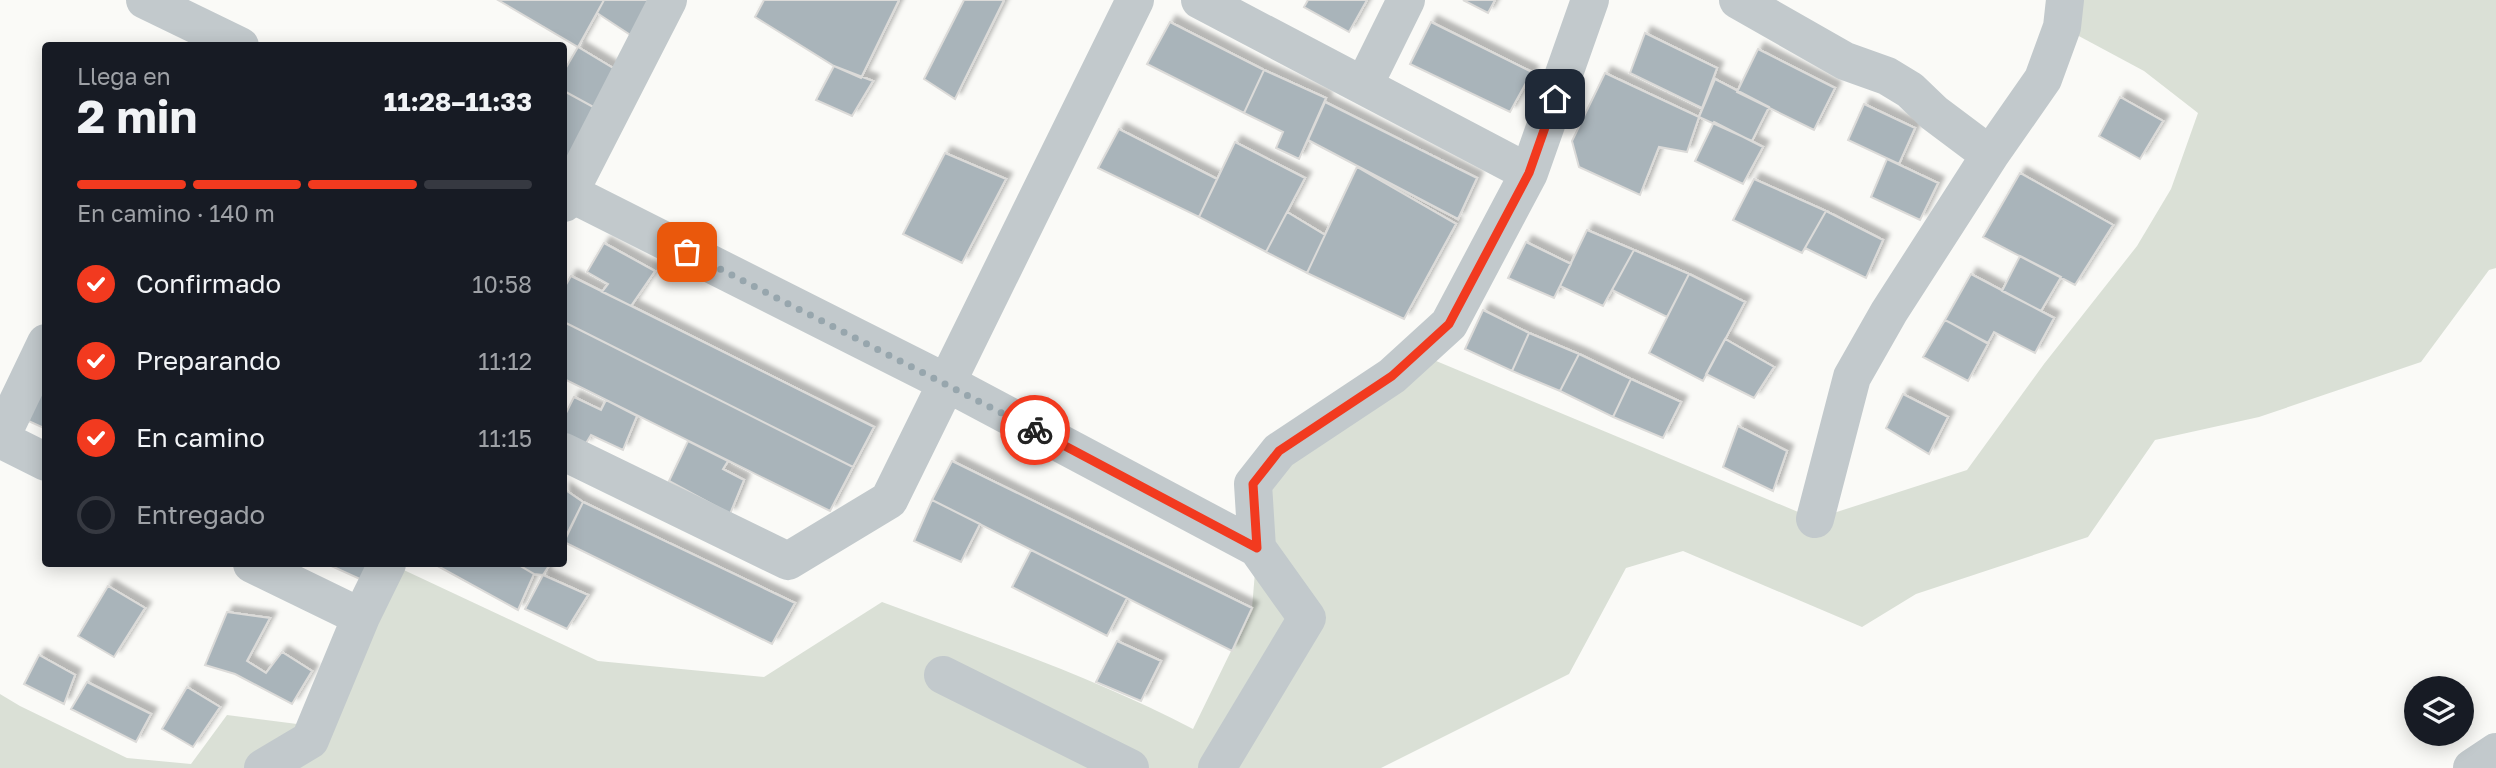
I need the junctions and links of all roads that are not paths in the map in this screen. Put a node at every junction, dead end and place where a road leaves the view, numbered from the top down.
1 (145, 0) edge
2 (668, 0) edge
3 (1135, 0) edge
4 (1200, 0) edge
5 (1406, 0) edge
6 (1590, 0) edge
7 (1738, 0) edge
8 (2065, 0) edge
9 (198, 24) edge
10 (232, 42) edge
11 (1364, 85) junction
12 (1990, 155) junction
13 (1529, 173) junction
14 (567, 191) edge
15 (567, 196) edge
16 (42, 351) edge
17 (947, 383) junction
18 (567, 453) edge
19 (42, 459) edge
20 (1815, 519) dead end
21 (1257, 548) junction
22 (258, 567) edge
23 (386, 567) edge
24 (361, 617) junction
25 (943, 675) dead end
26 (2496, 752) edge
27 (263, 768) edge
28 (1130, 768) edge
29 (1217, 768) edge
30 (2472, 768) edge

1 - 9 street
2 - 14 street
3 - 17 street
4 - 11 street
5 - 11 street
6 - 13 street
7 - 12 street
8 - 12 street
9 - 10 street
11 - 13 street
12 - 20 street
13 - 21 street
15 - 17 street
16 - 19 street
17 - 18 street
17 - 21 street
21 - 29 street
22 - 24 street
23 - 24 street
24 - 27 street
25 - 28 street
26 - 30 street

